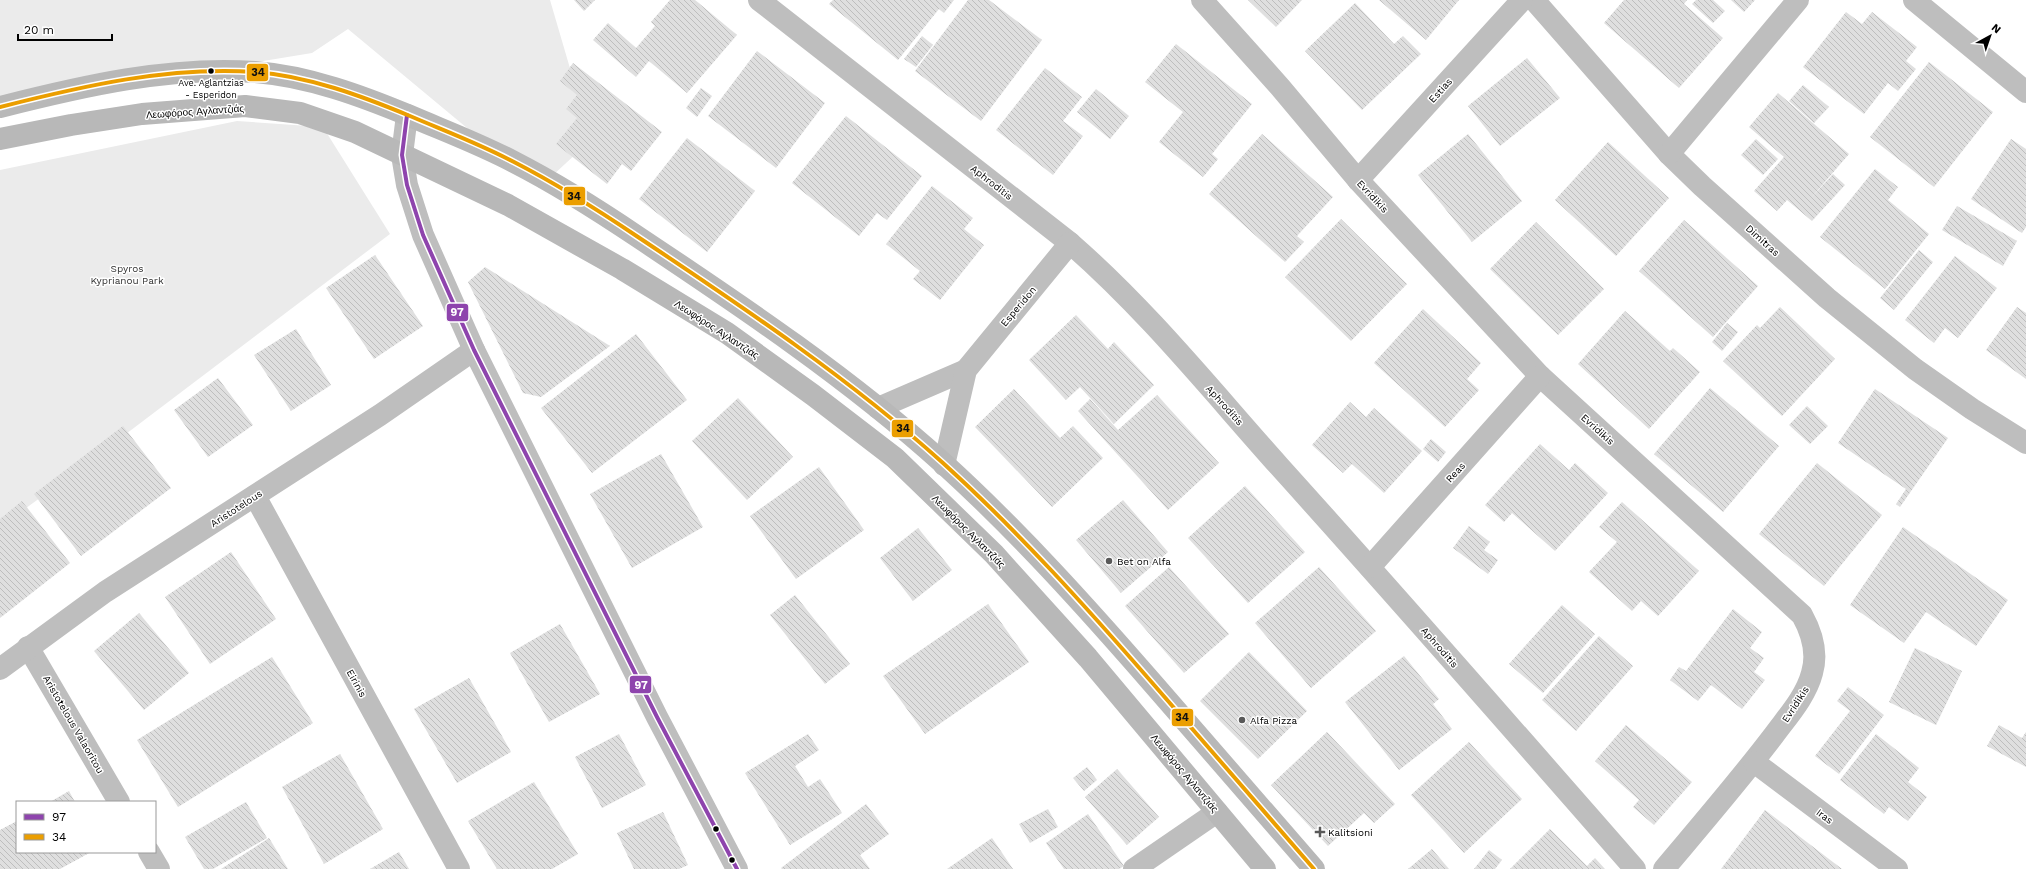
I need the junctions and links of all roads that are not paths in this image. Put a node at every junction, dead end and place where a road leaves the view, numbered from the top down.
1 (759, 0) edge
2 (1202, 0) edge
3 (1522, 0) edge
4 (1534, 0) edge
5 (1798, 0) edge
6 (1914, 0) edge
7 (2026, 92) edge
8 (0, 107) edge
9 (407, 115) junction
10 (0, 139) edge
11 (1669, 154) junction
12 (402, 155) junction
13 (1358, 180) junction
14 (1070, 243) junction
15 (474, 350) junction
16 (966, 370) junction
17 (1540, 376) junction
18 (878, 408) junction
19 (2026, 443) edge
20 (944, 464) junction
21 (254, 496) junction
22 (1370, 567) junction
23 (28, 647) junction
24 (0, 669) edge
25 (1754, 762) junction
26 (118, 801) edge
27 (1217, 812) junction
28 (150, 853) edge
29 (159, 869) edge
30 (459, 869) edge
31 (737, 869) edge
32 (1134, 869) edge
33 (1265, 869) edge
34 (1314, 869) edge
35 (1635, 869) edge
36 (1664, 869) edge
37 (1897, 869) edge

1 - 14 street, Aphroditis
2 - 13 street, Evridikis
3 - 13 street, Estias
4 - 11 street, Dimitras
5 - 11 street
6 - 7 street
8 - 9 main road
9 - 12 street
9 - 18 main road
10 - 12 main road, Λεωφόρος Αγλαντζιάς
11 - 19 street, Dimitras
12 - 15 street
12 - 27 main road, Λεωφόρος Αγλαντζιάς
13 - 17 street, Evridikis
14 - 16 street, Esperidon
14 - 22 street, Aphroditis
15 - 21 street, Aristotelous
15 - 31 street
16 - 18 street, Esperidon
16 - 20 street, Esperidon
17 - 22 street, Reas
17 - 25 street, Evridikis
18 - 20 main road
20 - 34 main road
21 - 23 street, Aristotelous
21 - 30 street, Eirinis
22 - 35 street, Aphroditis
23 - 24 street, Aristotelous
23 - 26 street, Aristotelous Valaoritou
25 - 36 street, Evridikis
25 - 37 street, Iras
27 - 32 street
27 - 33 main road, Λεωφόρος Αγλαντζιάς
28 - 29 street

